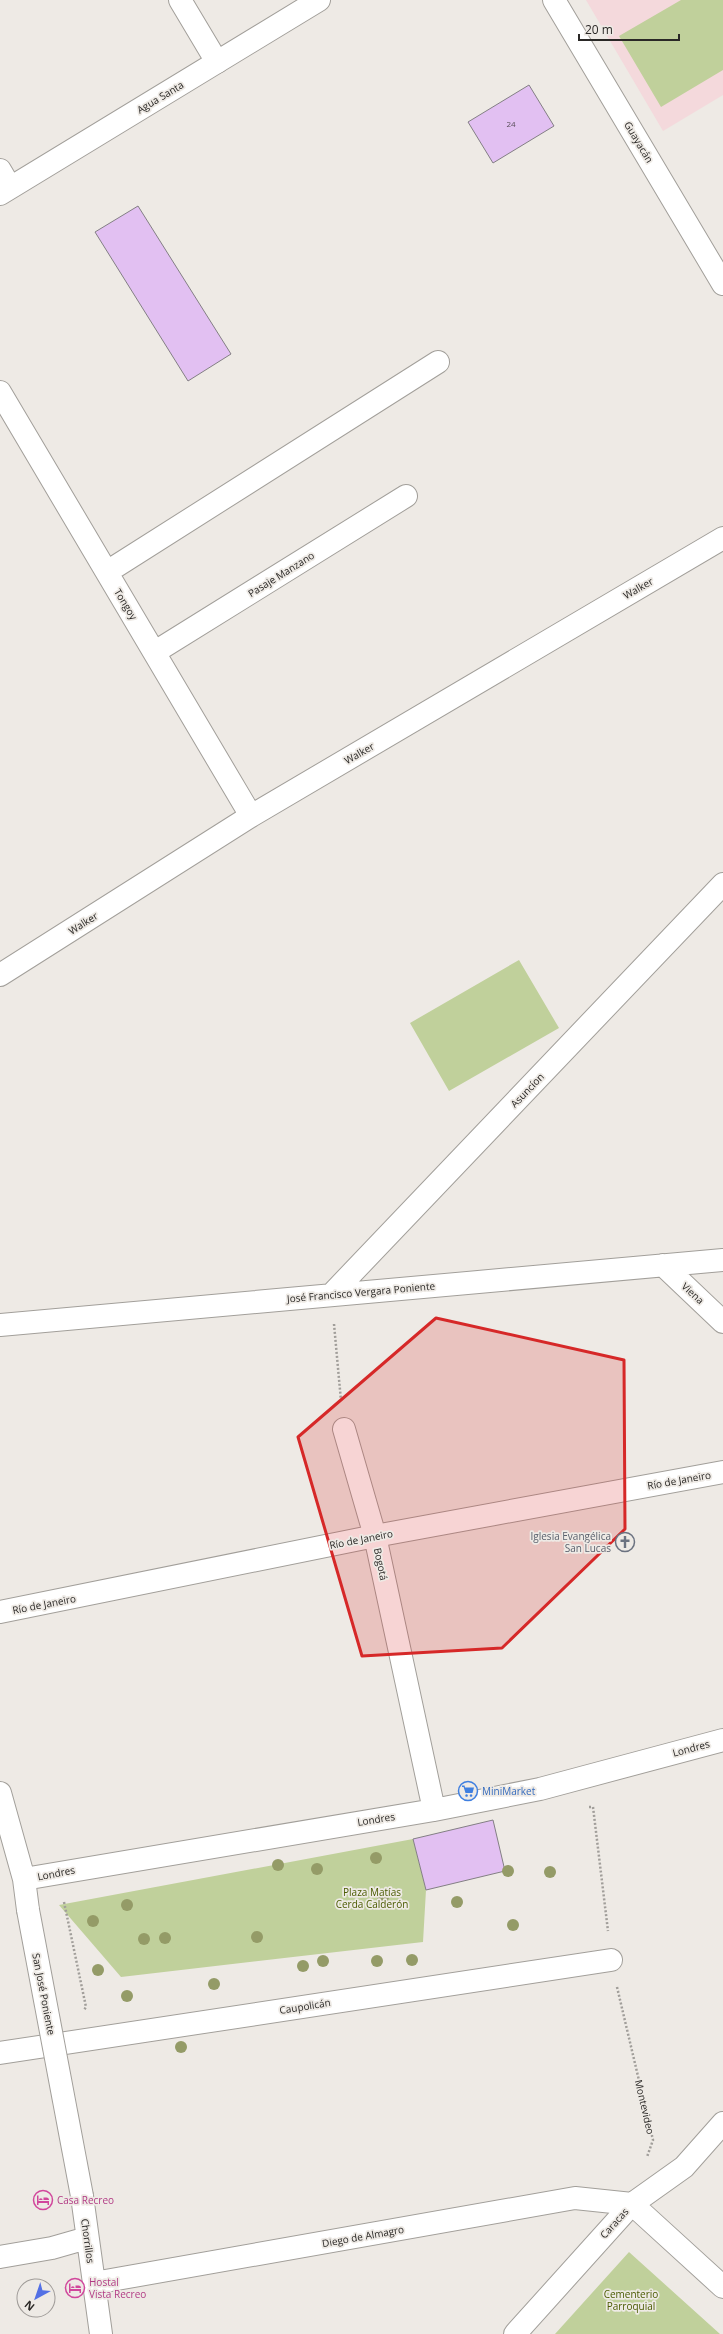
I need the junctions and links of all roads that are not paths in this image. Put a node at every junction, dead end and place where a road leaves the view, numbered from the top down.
1 (180, 0) edge
2 (319, 0) edge
3 (554, 0) edge
4 (217, 62) junction
5 (3, 184) edge
6 (723, 284) edge
7 (438, 362) dead end
8 (0, 392) edge
9 (406, 496) dead end
10 (723, 538) edge
11 (106, 572) junction
12 (155, 652) junction
13 (251, 816) junction
14 (723, 884) edge
15 (0, 975) edge
16 (723, 1260) edge
17 (663, 1265) junction
18 (331, 1295) junction
19 (723, 1322) edge
20 (0, 1325) edge
21 (344, 1429) road end
22 (723, 1472) edge
23 (375, 1536) junction
24 (0, 1612) edge
25 (723, 1740) edge
26 (0, 1793) edge
27 (434, 1810) junction
28 (24, 1879) junction
29 (611, 1960) road end
30 (0, 2052) edge
31 (723, 2123) edge
32 (82, 2196) joint
33 (632, 2204) junction
34 (87, 2238) junction
35 (0, 2257) edge
36 (94, 2283) junction
37 (723, 2287) edge
38 (101, 2334) edge
39 (515, 2334) edge

1 - 4 street
2 - 4 street, Agua Santa
3 - 6 street, Guayacán
4 - 5 street, Agua Santa
7 - 11 street
8 - 11 street, Tongoy
9 - 12 street, Pasaje Manzano
10 - 13 street, Walker
11 - 12 street, Tongoy
12 - 13 street, Tongoy
13 - 15 street, Walker
14 - 18 street, Asuncíon
16 - 17 street, José Francisco Vergara Poniente
17 - 18 street, José Francisco Vergara Poniente
17 - 19 street, Viena
18 - 20 street, José Francisco Vergara Poniente
21 - 23 street, Bogotá
22 - 23 street, Río de Janeiro
23 - 24 street, Río de Janeiro
23 - 27 street, Bogotá
25 - 27 street, Londres
26 - 28 street, San José Poniente
27 - 28 street, Londres
28 - 32 street, San José Poniente, bridge
29 - 30 street, Caupolicán
31 - 33 street, Caracas
32 - 34 street, Chorrillos
33 - 36 street, Diego de Almagro
33 - 37 street
33 - 39 street, Caracas
34 - 35 street
34 - 36 street, Chorrillos
36 - 38 street, Chorrillos

